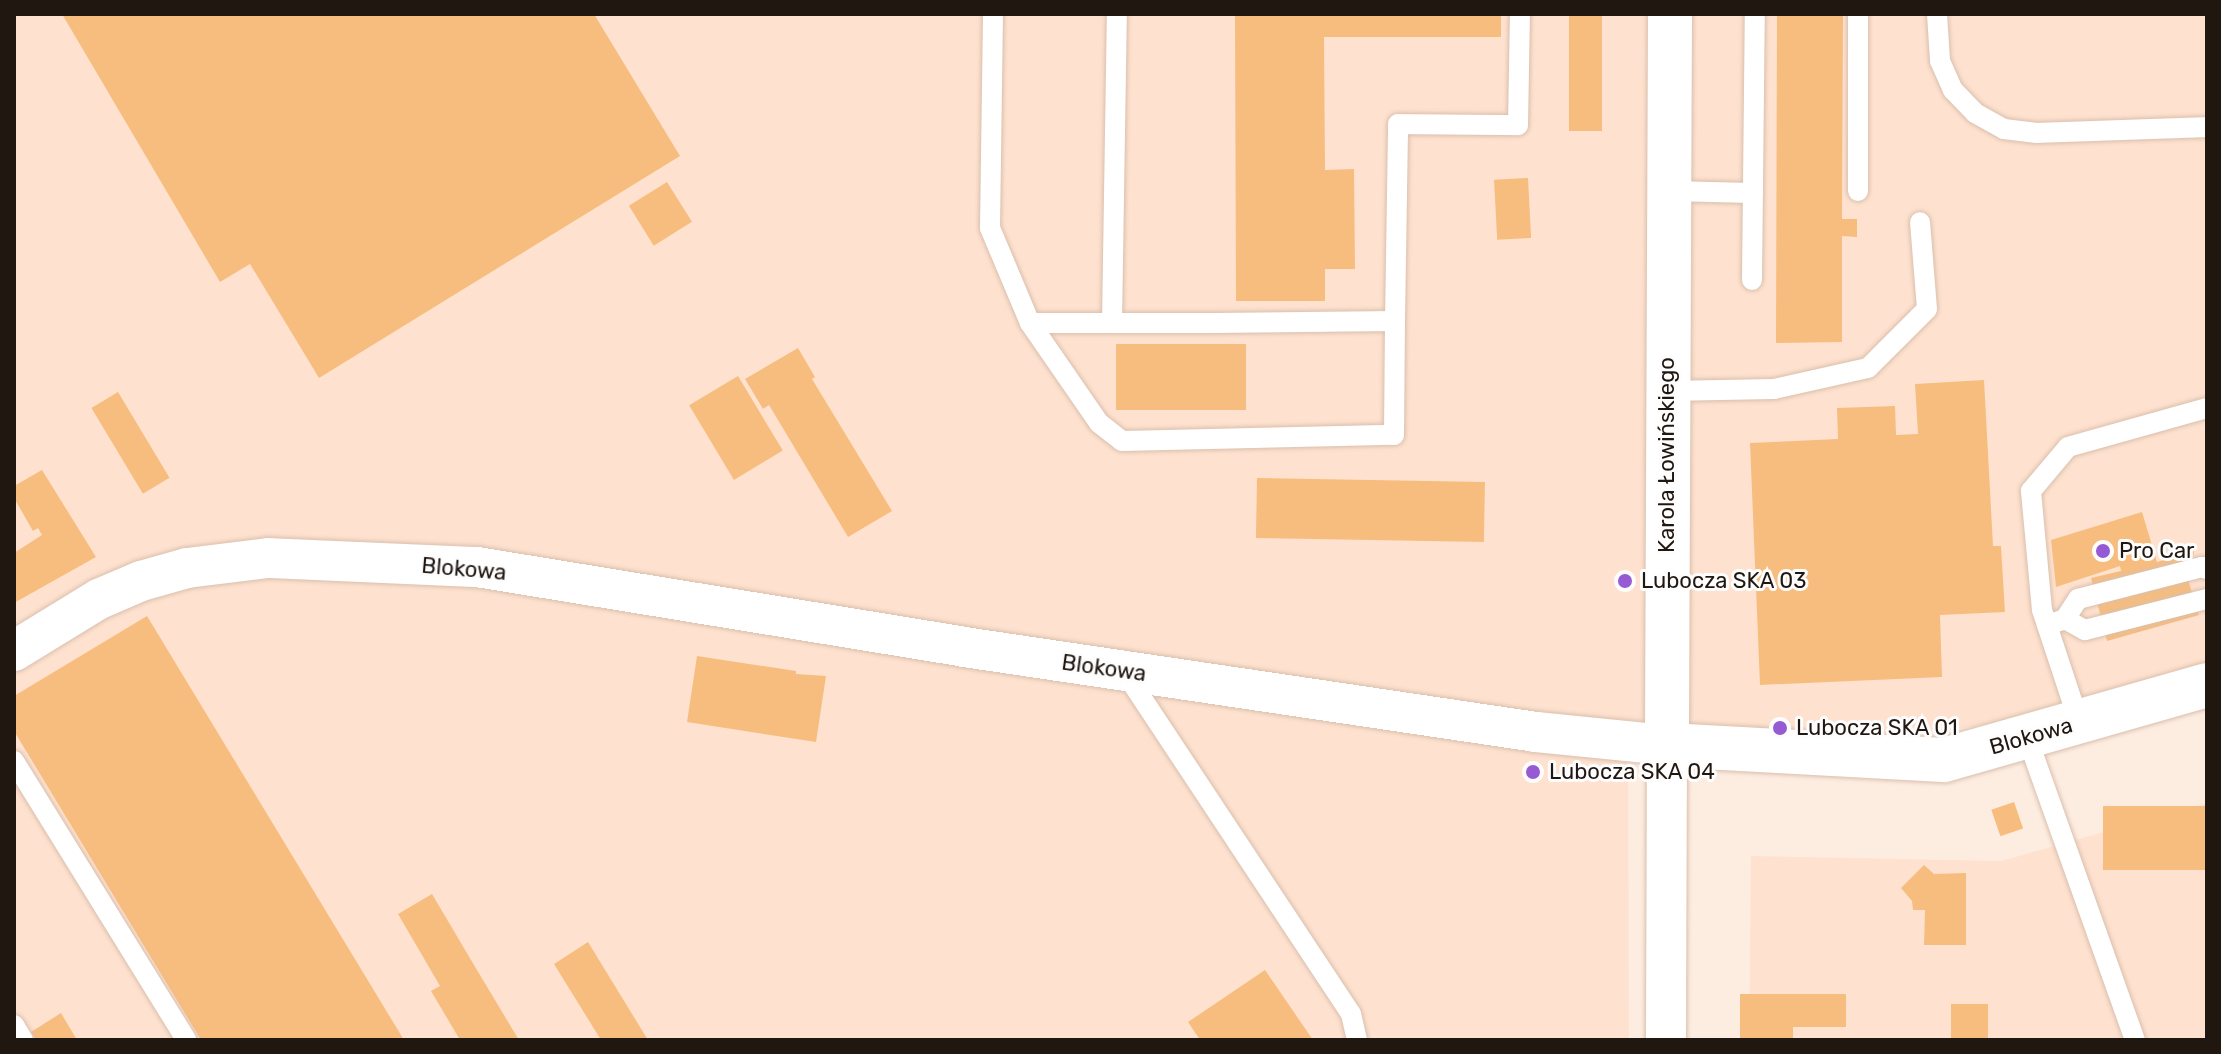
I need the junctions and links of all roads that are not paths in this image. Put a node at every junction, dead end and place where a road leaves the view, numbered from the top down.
1 (993, 14) edge
2 (1117, 14) edge
3 (1520, 14) edge
4 (1670, 14) edge
5 (1755, 14) edge
6 (1858, 14) edge
7 (1937, 14) edge
8 (2207, 127) edge
9 (1669, 191) junction
10 (1858, 191) dead end
11 (1753, 193) junction
12 (1920, 222) dead end
13 (1752, 280) dead end
14 (1395, 321) junction
15 (1030, 323) junction
16 (1112, 323) junction
17 (1667, 391) junction
18 (2207, 408) edge
19 (2207, 569) edge
20 (2207, 599) edge
21 (2056, 622) junction
22 (15, 648) edge
23 (1124, 671) junction
24 (2207, 685) edge
25 (2079, 722) junction
26 (2027, 737) junction
27 (1667, 745) junction
28 (14, 761) edge
29 (14, 1025) edge
30 (23, 1040) edge
31 (186, 1040) edge
32 (1357, 1040) edge
33 (1666, 1040) edge
34 (2135, 1040) edge

1 - 15 lane
2 - 16 lane
3 - 14 lane
4 - 9 street, Karola Łowińskiego
5 - 11 lane
6 - 10 lane
7 - 8 lane
9 - 11 lane
9 - 17 street, Karola Łowińskiego
11 - 13 lane
12 - 17 lane
14 - 15 lane
14 - 16 lane
15 - 16 lane
17 - 27 street, Karola Łowińskiego
18 - 21 lane
19 - 21 lane
20 - 21 lane
21 - 25 lane
22 - 23 street, Blokowa
23 - 27 street, Blokowa
23 - 32 lane
24 - 25 street, Blokowa
25 - 26 street, Blokowa
26 - 27 street, Blokowa
26 - 34 lane
27 - 33 street, Karola Łowińskiego
28 - 31 lane
29 - 30 lane

